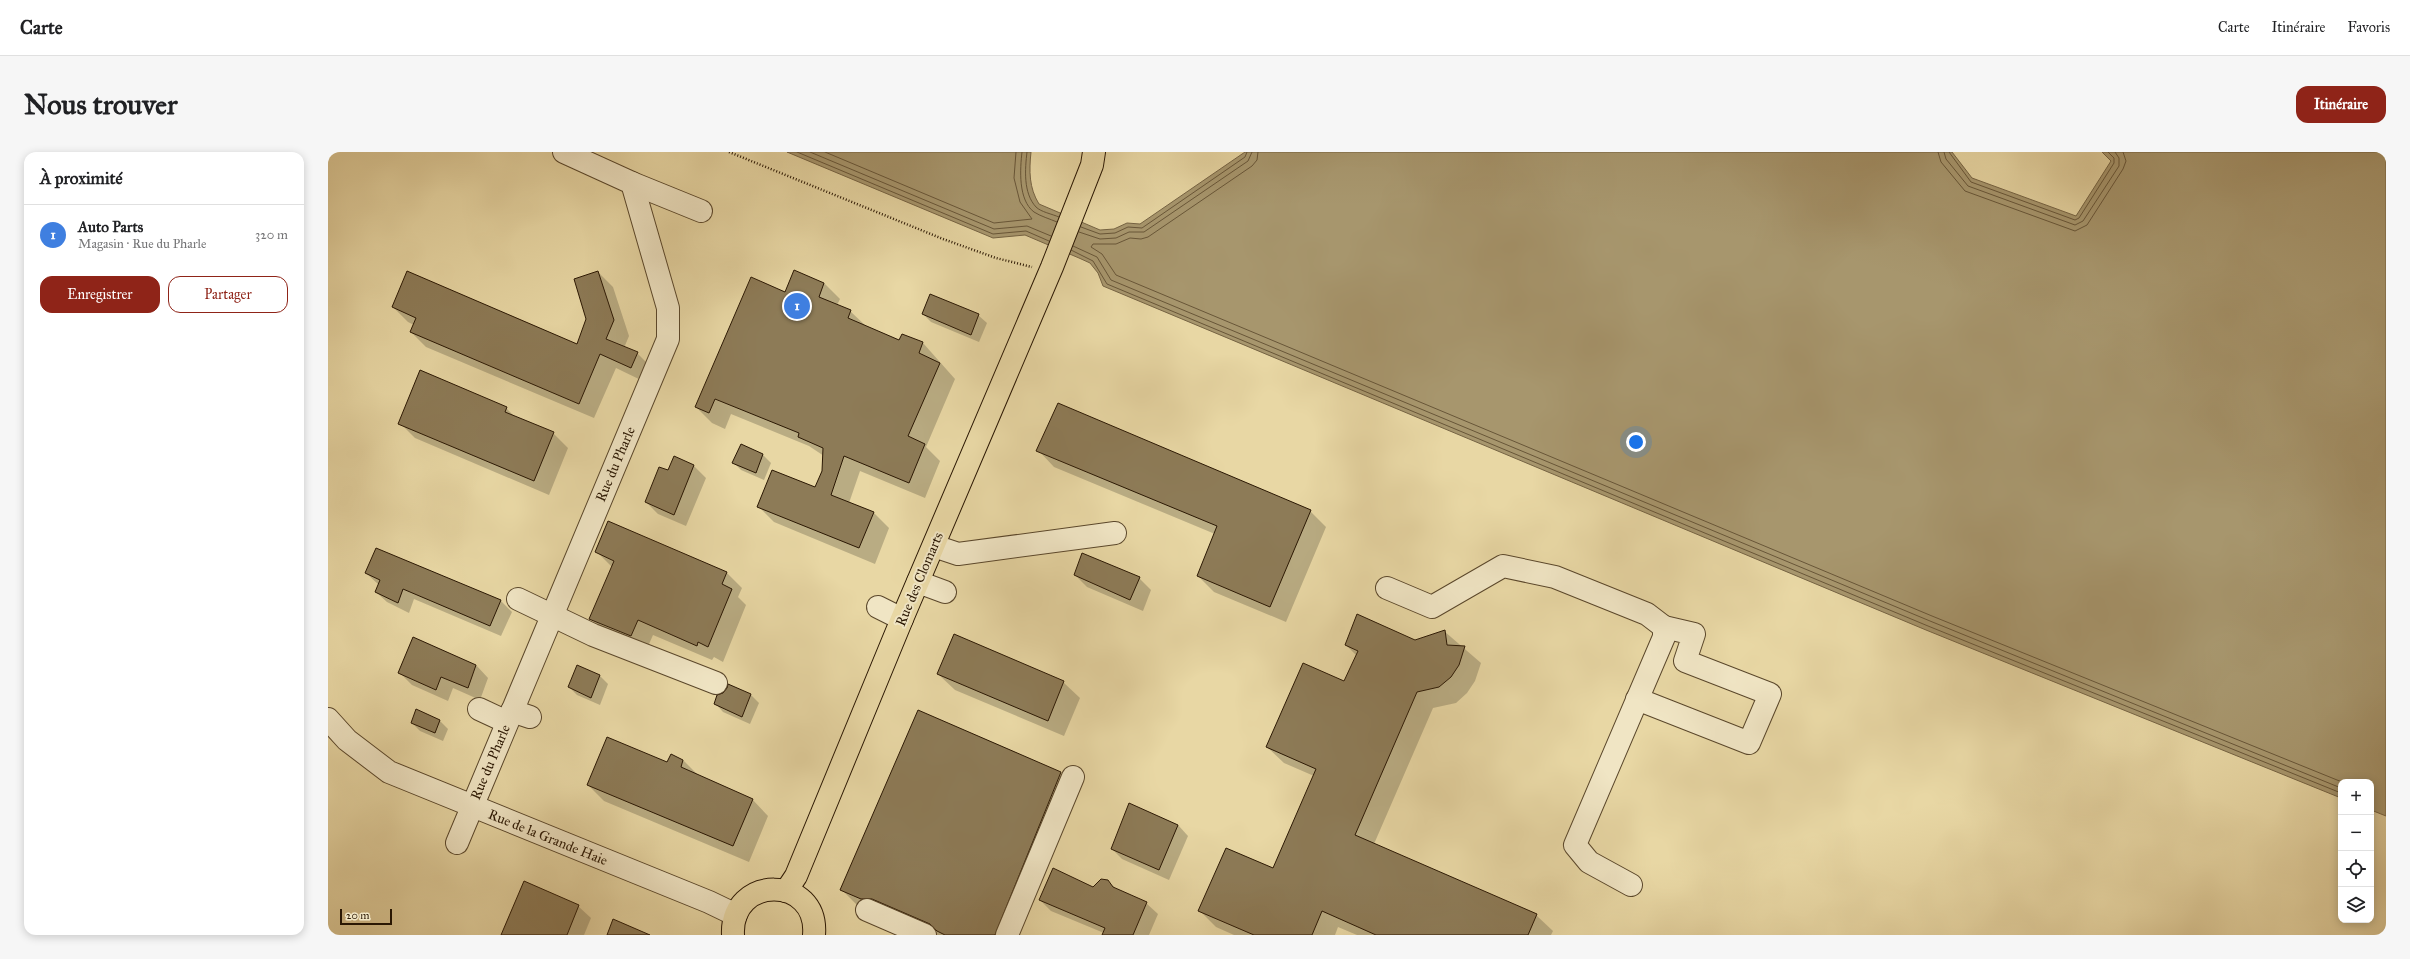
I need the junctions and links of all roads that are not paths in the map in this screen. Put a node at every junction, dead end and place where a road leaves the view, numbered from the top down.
1 (564, 152) edge
2 (1094, 152) edge
3 (632, 183) junction
4 (701, 211) dead end
5 (1114, 533) dead end
6 (934, 546) junction
7 (918, 582) junction
8 (1387, 588) dead end
9 (945, 592) dead end
10 (518, 599) dead end
11 (878, 608) dead end
12 (552, 614) junction
13 (902, 619) junction
14 (1664, 627) junction
15 (716, 683) dead end
16 (1637, 699) junction
17 (479, 709) dead end
18 (516, 716) junction
19 (328, 720) edge
20 (1073, 777) dead end
21 (472, 806) junction
22 (456, 843) dead end
23 (1631, 885) dead end
24 (786, 891) junction
25 (867, 910) dead end
26 (735, 925) edge
27 (814, 935) edge
28 (925, 935) edge
29 (1007, 935) edge

1 - 3 street
2 - 6 main road, Rue des Clomarts
3 - 4 street
3 - 12 street, Rue du Pharle
5 - 6 street
6 - 7 main road, Rue des Clomarts
7 - 9 street
7 - 13 main road, Rue des Clomarts
8 - 14 street
10 - 12 street
11 - 13 street
12 - 15 street
12 - 18 street, Rue du Pharle
13 - 24 main road, Rue des Clomarts
14 - 16 street
14 - 16 street
16 - 23 street
17 - 18 street
18 - 21 street, Rue du Pharle
19 - 21 street, Rue de la Grande Haie
20 - 29 street
21 - 22 street, Rue du Pharle
21 - 26 street, Rue de la Grande Haie
24 - 26 main road
24 - 27 main road
25 - 28 street

